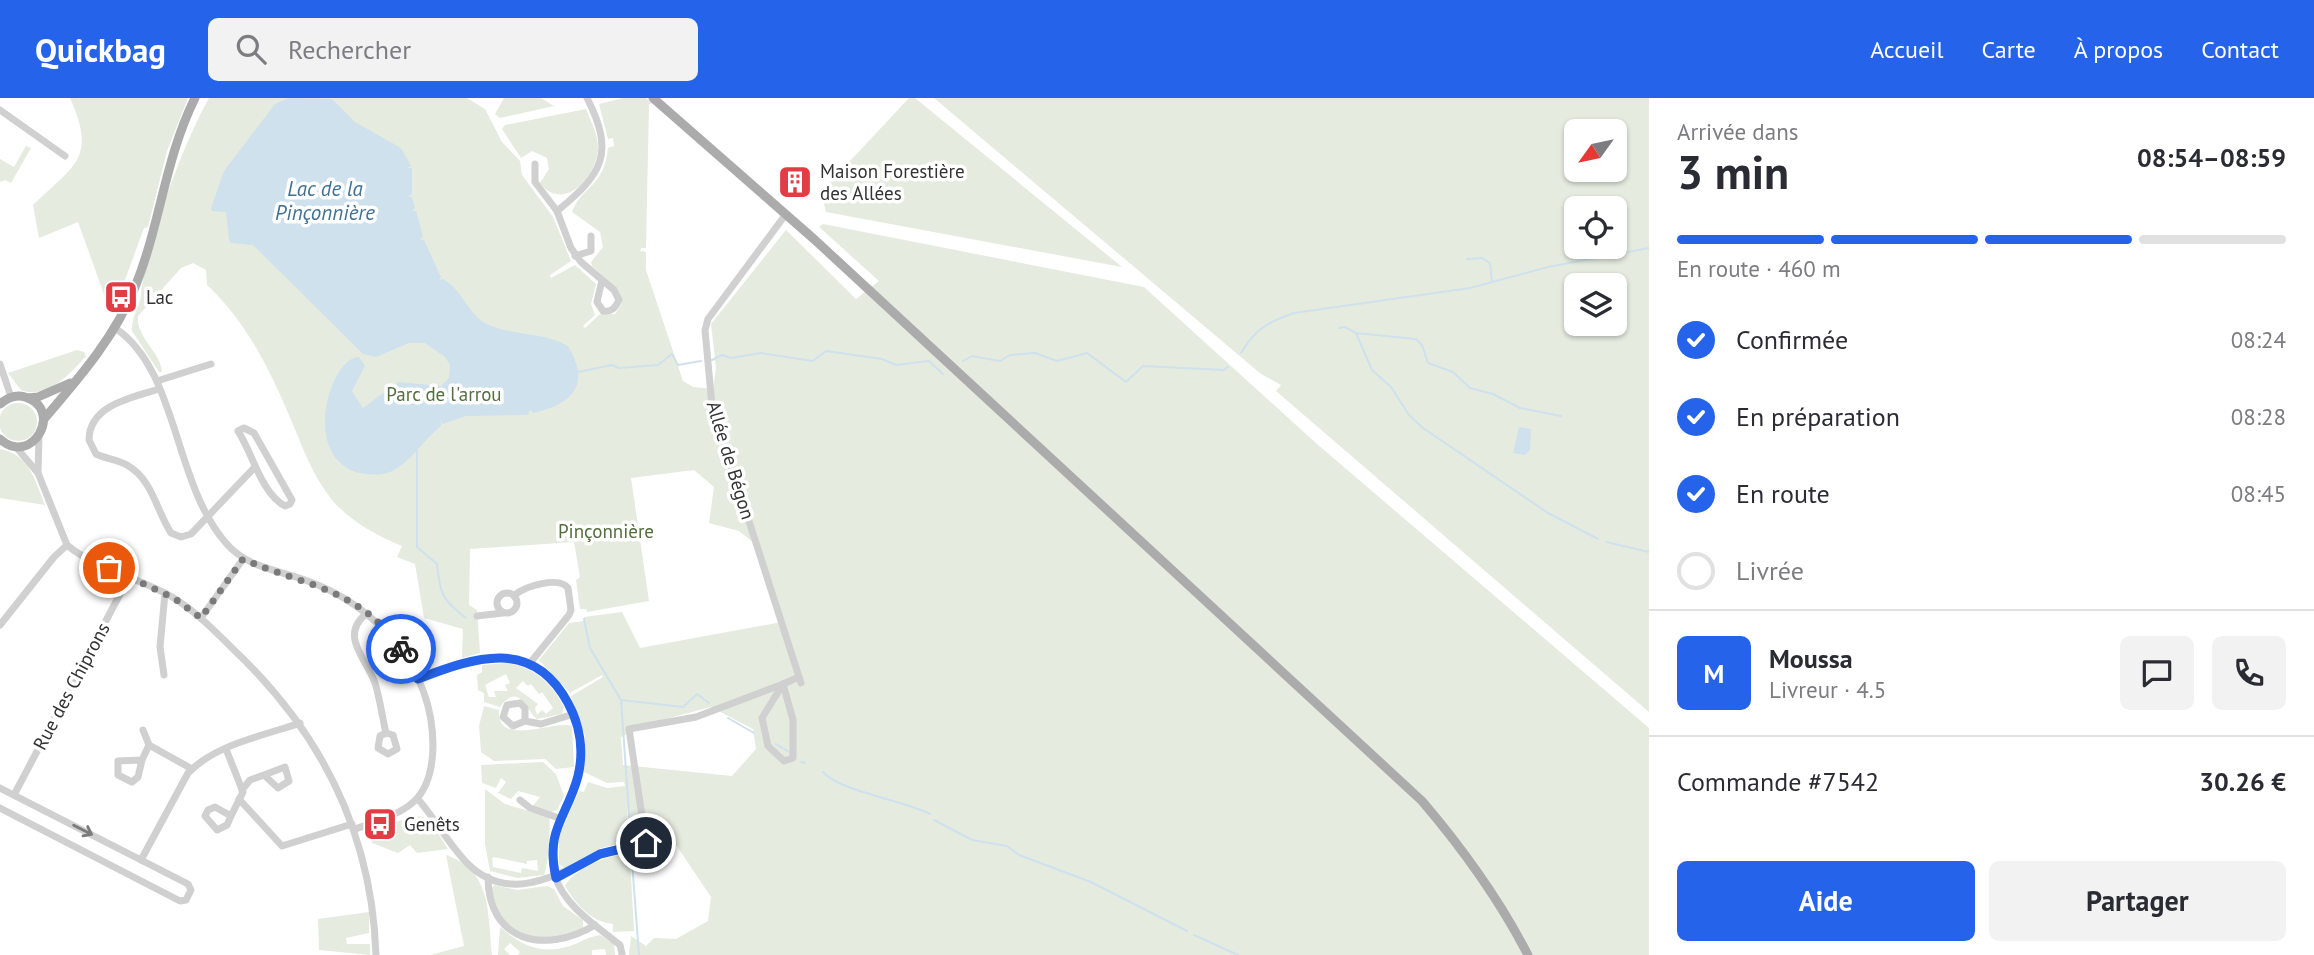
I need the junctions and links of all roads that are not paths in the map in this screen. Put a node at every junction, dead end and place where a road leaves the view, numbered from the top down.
1 (195, 98) edge
2 (587, 98) edge
3 (653, 98) edge
4 (0, 110) edge
5 (65, 156) dead end
6 (535, 164) dead end
7 (557, 211) junction
8 (786, 214) junction
9 (591, 236) dead end
10 (576, 256) junction
11 (602, 280) dead end
12 (115, 328) junction
13 (0, 364) edge
14 (211, 364) dead end
15 (75, 381) junction
16 (158, 385) junction
17 (11, 397) junction
18 (27, 398) junction
19 (0, 404) edge
20 (44, 419) junction
21 (39, 436) junction
22 (1, 441) edge
23 (16, 447) junction
24 (266, 458) junction
25 (254, 467) junction
26 (38, 472) junction
27 (208, 517) junction
28 (67, 545) junction
29 (243, 559) junction
30 (129, 576) junction
31 (165, 593) junction
32 (515, 595) junction
33 (367, 613) junction
34 (503, 613) junction
35 (477, 616) dead end
36 (201, 618) junction
37 (0, 625) edge
38 (530, 663) junction
39 (164, 675) dead end
40 (418, 679) junction
41 (783, 684) junction
42 (574, 714) junction
43 (525, 721) dead end
44 (300, 723) junction
45 (143, 730) dead end
46 (386, 733) dead end
47 (149, 745) junction
48 (226, 749) junction
49 (142, 760) dead end
50 (192, 769) junction
51 (264, 775) dead end
52 (0, 788) edge
53 (242, 790) junction
54 (14, 795) junction
55 (239, 799) junction
56 (418, 799) junction
57 (520, 800) dead end
58 (0, 808) edge
59 (56, 816) junction
60 (231, 816) dead end
61 (559, 818) junction
62 (354, 826) junction
63 (48, 833) junction
64 (141, 860) junction
65 (488, 877) junction
66 (556, 878) junction
67 (595, 925) junction
68 (622, 954) edge
69 (376, 955) edge
70 (1528, 955) edge

1 - 12 main road
2 - 7 street
3 - 8 main road
4 - 5 street
6 - 7 street
7 - 10 street
8 - 41 street, Allée de Bégon
8 - 70 main road
9 - 10 street
10 - 11 street
12 - 15 main road
12 - 16 street
13 - 17 street
14 - 16 street
15 - 18 main road
15 - 20 main road
16 - 27 street
16 - 27 street
17 - 18 main road
17 - 19 main road
18 - 20 main road
20 - 21 main road
21 - 23 main road
21 - 26 street
22 - 23 main road
23 - 26 street
24 - 25 street
24 - 25 street
24 - 25 street
25 - 27 street
26 - 28 street
27 - 29 street
28 - 30 street
28 - 37 street
29 - 33 street
29 - 36 street
30 - 31 street
30 - 54 street, Rue des Chiprons
31 - 36 street
31 - 39 street
32 - 34 street
32 - 34 street
32 - 38 street
33 - 40 street
33 - 46 street
34 - 35 street
36 - 44 street
38 - 40 street
38 - 42 street
40 - 56 street
41 - 41 street
41 - 66 street
42 - 43 street
42 - 61 street
44 - 48 street
44 - 62 street
45 - 47 street
47 - 49 street
47 - 50 street
48 - 50 street
48 - 53 street
50 - 64 street
51 - 53 street
52 - 54 street
53 - 55 street
54 - 59 street
55 - 60 street
55 - 62 street
56 - 62 street
56 - 65 street
57 - 61 street
58 - 63 street
59 - 63 street
59 -> 64 street
61 - 66 street
62 - 69 street
63 - 64 street
65 - 66 street
65 - 67 street
66 - 67 street
67 - 68 street

